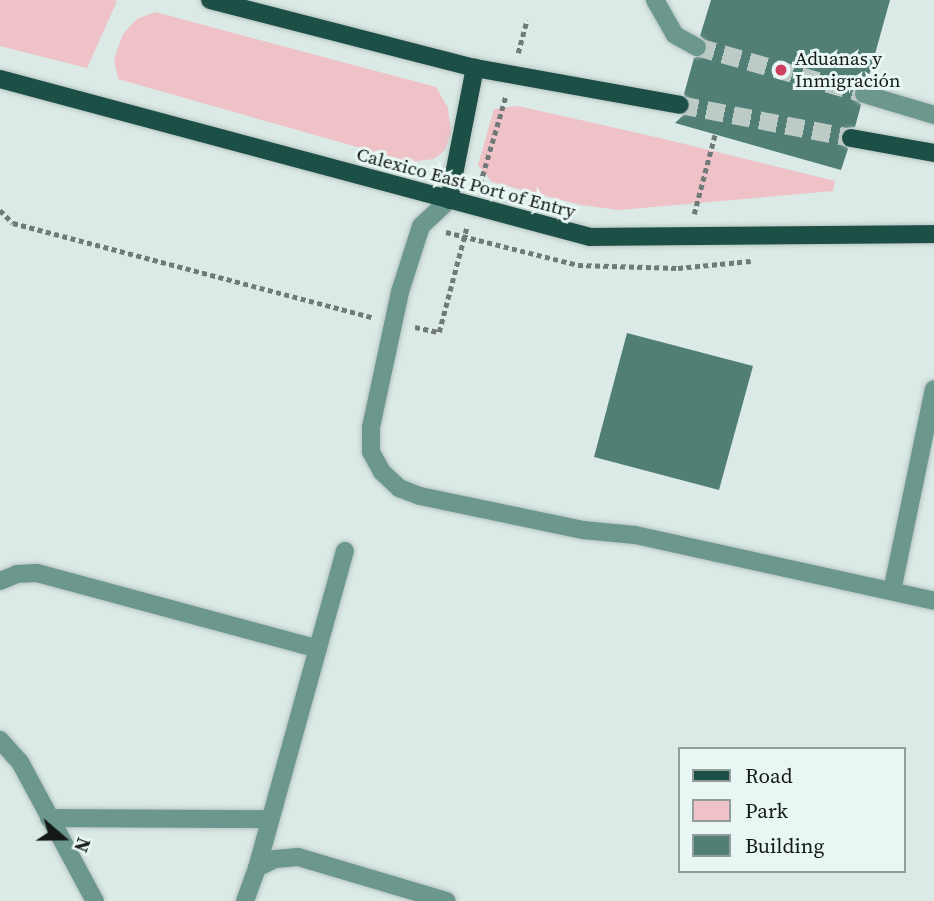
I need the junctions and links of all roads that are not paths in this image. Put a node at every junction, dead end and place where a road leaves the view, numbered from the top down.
1 (210, 0) edge
2 (655, 0) edge
3 (697, 47) tunnel mouth
4 (475, 68) junction
5 (0, 79) edge
6 (864, 94) tunnel mouth
7 (680, 105) tunnel mouth
8 (934, 115) edge
9 (851, 138) tunnel mouth
10 (934, 153) edge
11 (449, 200) junction
12 (934, 234) edge
13 (934, 389) edge
14 (345, 551) dead end
15 (0, 581) edge
16 (892, 591) junction
17 (934, 601) edge
18 (318, 649) junction
19 (0, 740) edge
20 (49, 818) junction
21 (270, 819) junction
22 (257, 868) junction
23 (95, 901) edge
24 (245, 901) edge
25 (447, 901) edge

1 - 4 main road
2 - 3 lane
4 - 7 main road
4 - 11 main road
5 - 11 main road, Calexico East Port of Entry
6 - 8 lane
9 - 10 main road
11 - 12 main road, Calexico East Port of Entry
11 - 16 lane
13 - 16 lane
14 - 18 lane
15 - 18 lane
16 - 17 lane
18 - 21 lane
19 - 20 lane
20 - 21 lane
20 - 23 lane
21 - 22 lane
22 - 24 lane
22 - 25 lane

